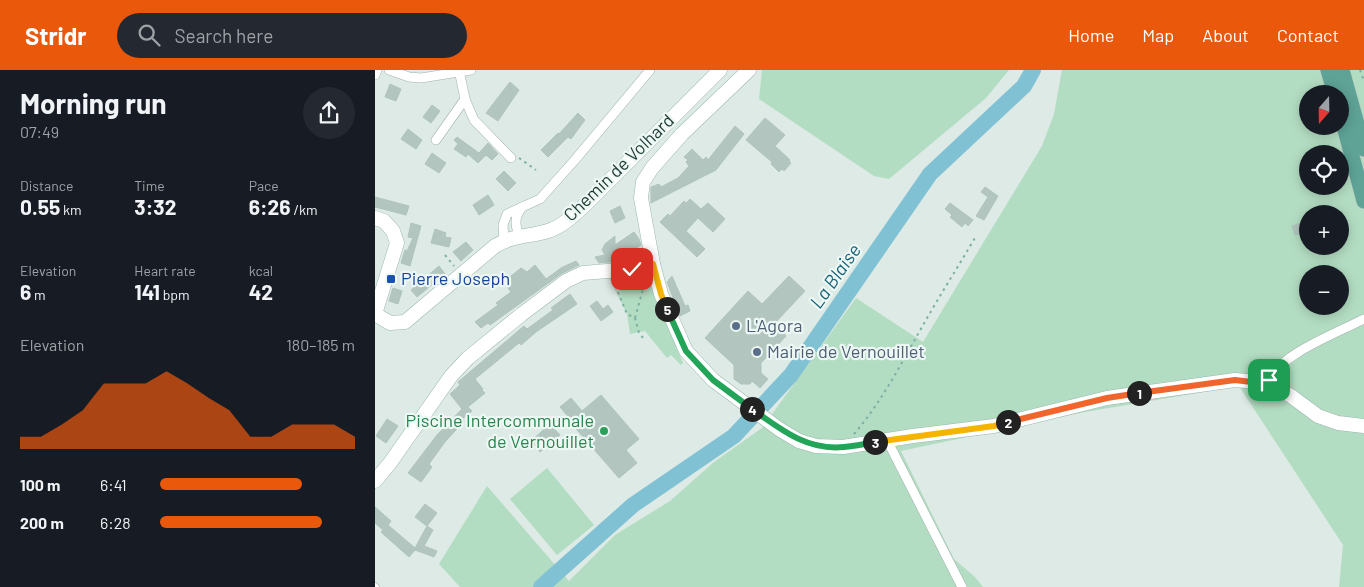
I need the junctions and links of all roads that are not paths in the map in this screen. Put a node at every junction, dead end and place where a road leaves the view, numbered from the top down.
1 (377, 70) edge
2 (389, 70) edge
3 (471, 70) edge
4 (650, 70) edge
5 (720, 70) edge
6 (749, 70) edge
7 (1328, 70) edge
8 (1342, 70) edge
9 (459, 71) edge
10 (375, 75) edge
11 (1332, 85) edge
12 (465, 99) junction
13 (1346, 135) edge
14 (436, 140) dead end
15 (1364, 149) edge
16 (511, 158) road end
17 (1364, 202) edge
18 (522, 207) junction
19 (375, 218) edge
20 (519, 236) junction
21 (504, 240) junction
22 (647, 265) junction
23 (375, 314) edge
24 (1364, 319) edge
25 (1268, 384) junction
26 (1364, 426) edge
27 (887, 440) junction
28 (375, 481) edge
29 (962, 587) edge

1 - 10 street
2 - 9 street
3 - 9 street
4 - 18 street
5 - 20 street, Chemin de Volhard
6 - 22 street, Chemin de Volhard
7 - 11 main road
8 - 15 main road
9 - 12 street
12 - 14 street
12 - 16 street
13 - 17 main road
18 - 20 street
18 - 21 street
19 - 23 street
20 - 21 street, Chemin de Volhard
21 - 23 street, Chemin de Volhard
22 - 27 street, Chemin de Volhard
22 - 28 street
24 - 25 street
25 - 26 street
25 - 27 street, Chemin de Volhard
27 - 29 street

